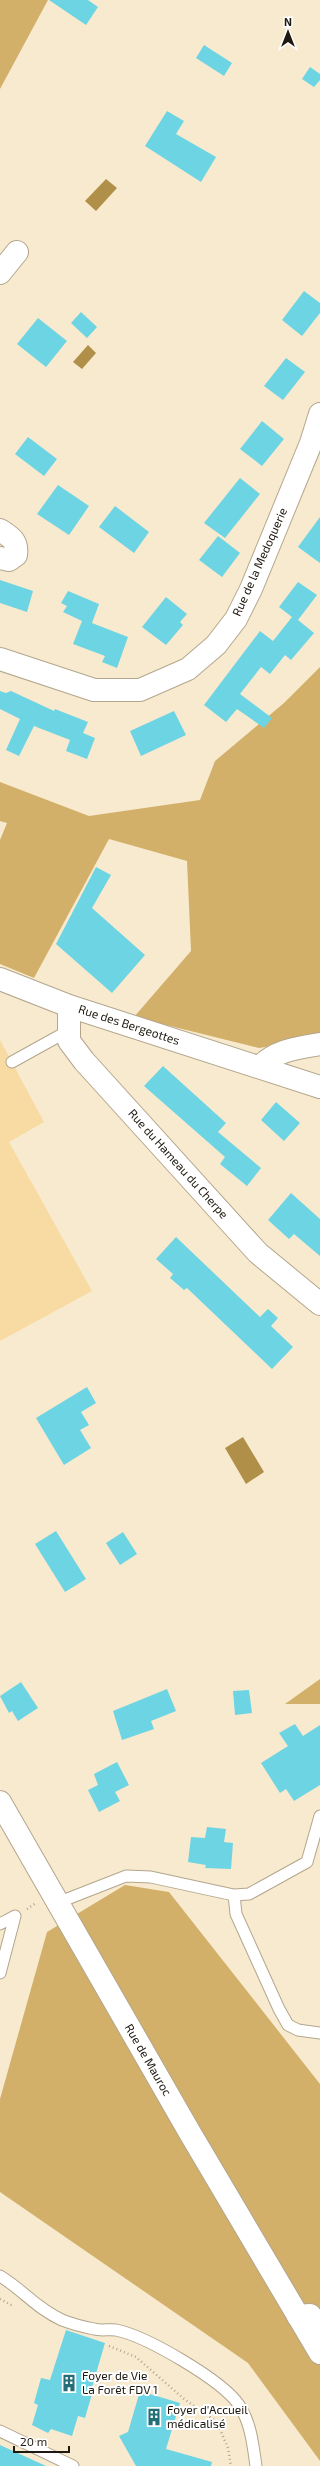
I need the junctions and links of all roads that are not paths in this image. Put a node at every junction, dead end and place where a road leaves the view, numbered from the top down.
1 (17, 252) dead end
2 (0, 273) edge
3 (320, 414) edge
4 (0, 530) edge
5 (0, 558) edge
6 (0, 659) edge
7 (0, 979) edge
8 (69, 1006) junction
9 (68, 1031) junction
10 (320, 1044) edge
11 (12, 1062) dead end
12 (260, 1067) junction
13 (320, 1087) edge
14 (320, 1304) edge
15 (0, 1802) edge
16 (320, 1816) edge
17 (0, 1824) edge
18 (20, 1838) junction
19 (234, 1895) junction
20 (54, 1898) junction
21 (0, 1924) edge
22 (0, 1974) edge
23 (320, 2033) edge
24 (0, 2276) edge
25 (298, 2316) junction
26 (320, 2326) edge
27 (320, 2353) edge
28 (0, 2432) edge
29 (73, 2466) edge
30 (256, 2466) edge

1 - 2 street
3 - 6 street, Rue de la Medoquerie
4 - 5 street
7 - 8 street, Rue des Bergeottes
8 - 9 street, Rue du Hameau du Cherpe
8 - 12 street, Rue des Bergeottes
9 - 11 lane
9 - 14 street, Rue du Hameau du Cherpe
10 - 12 street
12 - 13 street
15 - 18 street, Rue de Mauroc
16 - 19 lane
17 - 18 street
18 - 20 street, Rue de Mauroc
19 - 20 lane
19 - 23 lane
20 - 25 street, Rue de Mauroc
21 - 22 lane
24 - 30 lane
25 - 26 street
25 - 27 street, Rue de Mauroc
28 - 29 lane

